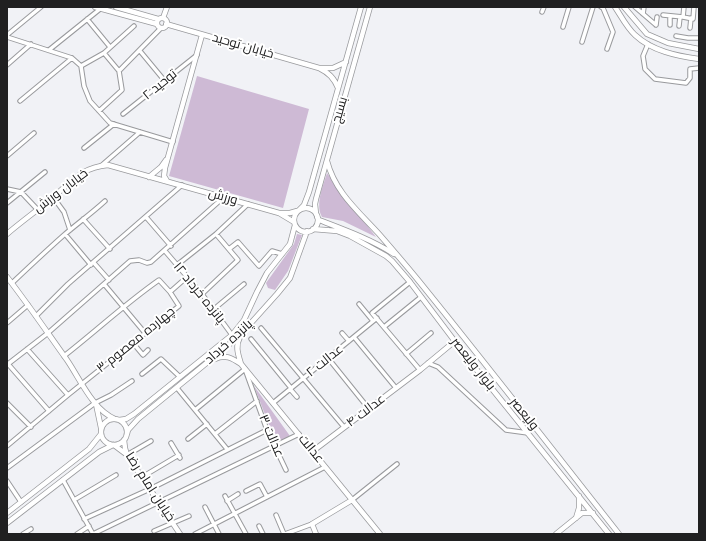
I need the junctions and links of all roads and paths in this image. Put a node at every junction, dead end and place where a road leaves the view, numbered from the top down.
1 (41, 7) edge
2 (95, 7) edge
3 (116, 7) edge
4 (167, 7) edge
5 (361, 7) edge
6 (370, 7) edge
7 (544, 7) edge
8 (569, 7) edge
9 (593, 7) edge
10 (601, 7) edge
11 (615, 7) edge
12 (624, 7) edge
13 (635, 7) edge
14 (644, 7) edge
15 (684, 7) edge
16 (694, 7) edge
17 (100, 8) junction
18 (542, 12) dead end
19 (643, 14) junction
20 (663, 15) dead end
21 (657, 16) dead end
22 (670, 16) junction
23 (681, 17) junction
24 (86, 19) junction
25 (148, 19) junction
26 (692, 19) junction
27 (699, 19) edge
28 (159, 20) junction
29 (166, 24) junction
30 (670, 25) dead end
31 (134, 26) dead end
32 (679, 26) dead end
33 (563, 27) dead end
34 (161, 28) junction
35 (690, 28) dead end
36 (202, 35) junction
37 (7, 36) edge
38 (676, 36) dead end
39 (699, 38) edge
40 (582, 42) dead end
41 (31, 44) junction
42 (648, 44) junction
43 (110, 47) junction
44 (607, 49) dead end
45 (699, 49) edge
46 (49, 50) junction
47 (140, 50) junction
48 (104, 53) junction
49 (197, 55) junction
50 (72, 58) junction
51 (699, 59) edge
52 (346, 62) junction
53 (7, 65) edge
54 (81, 66) junction
55 (319, 68) junction
56 (699, 68) edge
57 (120, 71) junction
58 (164, 80) junction
59 (338, 88) junction
60 (20, 101) dead end
61 (99, 112) junction
62 (331, 112) junction
63 (123, 114) dead end
64 (339, 114) junction
65 (114, 124) junction
66 (326, 131) junction
67 (140, 132) junction
68 (34, 133) dead end
69 (334, 134) junction
70 (173, 142) junction
71 (84, 148) dead end
72 (170, 155) junction
73 (7, 156) edge
74 (327, 161) junction
75 (102, 165) junction
76 (45, 172) dead end
77 (148, 176) junction
78 (167, 181) junction
79 (182, 186) junction
80 (7, 189) edge
81 (21, 192) junction
82 (53, 197) junction
83 (224, 197) junction
84 (105, 201) dead end
85 (7, 203) edge
86 (248, 204) junction
87 (37, 209) junction
88 (298, 210) junction
89 (279, 213) junction
90 (317, 215) junction
91 (146, 216) junction
92 (83, 219) junction
93 (294, 224) junction
94 (313, 229) junction
95 (70, 230) junction
96 (307, 231) junction
97 (7, 234) edge
98 (65, 234) junction
99 (216, 234) junction
100 (171, 246) junction
101 (110, 249) junction
102 (229, 249) junction
103 (165, 251) junction
104 (282, 254) junction
105 (398, 257) junction
106 (93, 264) junction
107 (177, 265) junction
108 (7, 277) edge
109 (187, 277) junction
110 (109, 280) junction
111 (410, 282) junction
112 (12, 283) junction
113 (104, 284) junction
114 (244, 284) dead end
115 (170, 292) junction
116 (202, 294) junction
117 (421, 297) junction
118 (359, 304) dead end
119 (28, 306) junction
120 (123, 307) junction
121 (214, 309) junction
122 (36, 316) junction
123 (375, 320) junction
124 (7, 323) edge
125 (384, 327) junction
126 (247, 328) junction
127 (261, 328) dead end
128 (48, 333) junction
129 (145, 333) junction
130 (342, 333) dead end
131 (431, 334) dead end
132 (232, 335) junction
133 (354, 337) junction
134 (251, 339) dead end
135 (349, 341) junction
136 (455, 341) junction
137 (133, 343) junction
138 (27, 349) junction
139 (148, 350) dead end
140 (406, 354) junction
141 (64, 356) junction
142 (328, 358) junction
143 (210, 361) junction
144 (428, 363) junction
145 (8, 364) edge
146 (241, 364) junction
147 (245, 369) junction
148 (420, 370) junction
149 (142, 374) dead end
150 (180, 377) junction
151 (303, 378) junction
152 (132, 381) dead end
153 (82, 384) junction
154 (177, 388) junction
155 (396, 388) junction
156 (291, 389) junction
157 (68, 395) junction
158 (297, 396) dead end
159 (257, 401) junction
160 (7, 403) edge
161 (95, 403) junction
162 (273, 403) junction
163 (12, 408) junction
164 (369, 409) junction
165 (195, 410) junction
166 (49, 411) junction
167 (7, 412) edge
168 (117, 419) junction
169 (207, 424) junction
170 (31, 427) junction
171 (344, 427) junction
172 (101, 429) junction
173 (267, 430) junction
174 (528, 433) junction
175 (101, 434) junction
176 (127, 434) junction
177 (215, 434) junction
178 (299, 434) junction
179 (188, 439) dead end
180 (124, 440) junction
181 (151, 441) dead end
182 (171, 443) dead end
183 (113, 445) junction
184 (7, 446) edge
185 (92, 446) junction
186 (275, 446) junction
187 (227, 449) junction
188 (313, 451) junction
189 (99, 452) junction
190 (127, 455) junction
191 (397, 464) dead end
192 (325, 467) junction
193 (7, 468) edge
194 (286, 470) dead end
195 (116, 475) dead end
196 (142, 477) junction
197 (258, 479) dead end
198 (63, 480) junction
199 (7, 481) edge
200 (260, 484) junction
201 (150, 489) junction
202 (246, 491) dead end
203 (238, 494) dead end
204 (225, 496) dead end
205 (579, 496) junction
206 (267, 497) junction
207 (74, 500) junction
208 (227, 500) junction
209 (352, 500) junction
210 (21, 502) junction
211 (159, 502) junction
212 (205, 507) dead end
213 (7, 513) edge
214 (593, 513) junction
215 (234, 514) junction
216 (276, 515) dead end
217 (188, 516) dead end
218 (84, 519) junction
219 (575, 519) junction
220 (173, 522) junction
221 (7, 523) edge
222 (214, 524) junction
223 (312, 524) junction
224 (89, 526) junction
225 (259, 526) dead end
226 (31, 529) dead end
227 (154, 531) dead end
228 (22, 534) edge
229 (77, 534) edge
230 (93, 534) edge
231 (180, 534) edge
232 (195, 534) edge
233 (219, 534) edge
234 (246, 534) edge
235 (263, 534) edge
236 (286, 534) edge
237 (316, 534) edge
238 (380, 534) edge
239 (556, 534) edge
240 (609, 534) edge
241 (619, 534) edge

1 - 37 street
2 - 17 main road
3 - 25 main road
4 - 28 main road
5 - 52 main road, بسیج
6 - 64 main road, بسیج
7 - 18 street
8 - 33 street
9 - 40 street
10 - 44 street
11 - 42 main road
12 - 45 main road
13 - 19 street
14 - 19 street
15 - 23 street
16 - 26 street
17 - 24 street
17 - 25 main road
19 - 21 street
20 - 22 street
22 - 23 street
22 - 30 street
23 - 26 street
23 - 32 street
24 - 43 street
24 - 46 street
25 - 28 main road
26 - 27 street
26 - 35 street
28 - 29 main road
28 - 34 main road
29 - 34 main road
29 - 36 main road, خیابان توحید
31 - 43 street
34 - 47 street
36 - 49 main road
36 - 55 main road, خیابان توحید
37 - 41 street
38 - 39 street
41 - 46 street
41 - 53 street
42 - 51 main road
42 - 56 street
43 - 48 street
46 - 50 street
47 - 57 street
47 - 58 street
48 - 54 street
48 - 57 street
49 - 58 street, توحید ۲
49 - 70 main road
50 - 54 street
50 - 60 street
52 - 55 main road
52 - 59 main road, بسیج
54 - 61 street
55 - 59 main road
57 - 61 street
58 - 63 street, توحید ۲
59 - 62 main road, بسیج
61 - 65 street
62 - 64 main road
62 - 66 main road, بسیج
64 - 69 main road, بسیج
65 - 67 street
65 - 71 street
66 - 69 main road
66 - 88 main road, بسیج
67 - 70 street
67 - 75 street
68 - 73 street
69 - 74 main road, بسیج
70 - 72 main road
72 - 77 main road
72 - 78 main road
74 - 90 main road, بسیج
74 - 105 main road, ولیعصر
75 - 77 main road, خیابان ورزش
75 - 82 main road, خیابان ورزش
76 - 81 street
77 - 78 main road, خیابان ورزش
78 - 79 main road, ورزش
79 - 83 main road, ورزش
79 - 91 street
80 - 81 street
81 - 85 street
81 - 87 street
82 - 87 main road, خیابان ورزش
82 - 95 street
83 - 86 main road, ورزش
83 - 100 street
84 - 92 street
86 - 89 main road, ورزش
86 - 99 street
87 - 97 main road, خیابان ورزش
88 - 89 main road, ورزش
88 - 90 main road
88 - 93 main road
89 - 93 main road, ورزش
90 - 94 main road
90 - 105 main road, ولیعصر
91 - 100 street
91 - 101 street
92 - 95 street
92 - 101 street
93 - 96 main road
93 - 104 main road, پانزده خرداد
94 - 96 main road
94 - 111 main road, بلوار ولیعصر
95 - 98 street
96 - 126 main road, پانزده خرداد
98 - 106 street
98 - 112 street
99 - 102 street
99 - 107 street
100 - 103 street
101 - 106 street
102 - 104 street
102 - 116 street
103 - 107 street, پانزده خرداد ۱۲
103 - 110 street
104 - 132 main road, پانزده خرداد
105 - 241 main road, ولیعصر
106 - 110 street
106 - 122 street
107 - 109 street, پانزده خرداد ۱۲
108 - 112 main road
109 - 115 street, چهارده معصوم ۳
109 - 116 street, پانزده خرداد ۱۲
110 - 113 street
111 - 117 main road, بلوار ولیعصر
111 - 123 street
112 - 119 main road
113 - 120 street
113 - 128 street
114 - 121 street
115 - 120 street
115 - 129 street, چهارده معصوم ۳
116 - 121 street, پانزده خرداد ۱۲
117 - 125 street
117 - 136 main road, بلوار ولیعصر
118 - 123 street
119 - 122 main road
119 - 124 street
120 - 129 street
120 - 141 street
121 - 132 street, پانزده خرداد ۱۲
122 - 128 main road
123 - 125 street
123 - 133 street, عدالت ۲
125 - 140 street
126 - 143 main road, پانزده خرداد
126 - 146 main road, عدالت
127 - 151 street
128 - 138 street
128 - 141 main road
129 - 137 street, چهارده معصوم ۳
130 - 135 street
131 - 140 street
132 - 150 main road, پانزده خرداد
133 - 135 street, عدالت ۲
133 - 155 street
134 - 156 street
135 - 142 street, عدالت ۲
136 - 144 main road, عدالت ۴
136 - 174 main road, بلوار ولیعصر
137 - 139 street
137 - 153 street, چهارده معصوم ۳
138 - 145 street
138 - 157 street
140 - 148 street
141 - 153 main road
142 - 151 street, عدالت ۲
142 - 164 street
143 - 146 main road
143 - 154 main road, پانزده خرداد
144 - 148 main road, عدالت ۴
144 - 174 street
145 - 166 street
146 - 147 main road, عدالت
147 - 159 street, عدالت ۳
147 - 162 main road, عدالت
147 - 165 street
148 - 155 main road, عدالت ۴
149 - 150 street
150 - 168 main road, پانزده خرداد
151 - 156 street, عدالت ۲
151 - 171 street
152 - 161 street
153 - 157 street, چهارده معصوم ۳
153 - 161 main road
154 - 165 street
154 - 176 main road, پانزده خرداد
155 - 164 main road, عدالت ۴
156 - 158 street
156 - 162 street, عدالت ۲
157 - 166 street, چهارده معصوم ۳
159 - 173 street, عدالت ۳
159 - 177 street, عدالت ۳
160 - 163 street
161 - 168 main road
161 - 172 main road
161 - 193 street
162 - 178 main road, عدالت
163 - 167 street
163 - 170 street
164 - 171 main road, عدالت ۴
165 - 169 street
166 - 170 street, چهارده معصوم ۳
168 - 172 main road
168 - 176 main road
169 - 177 street
169 - 179 street
170 - 184 street, چهارده معصوم ۳
171 - 188 main road, عدالت ۴
172 - 175 main road
173 - 186 street, عدالت ۳
173 - 187 street
174 - 205 main road, بلوار ولیعصر
175 - 183 main road
175 - 185 main road
176 - 180 main road
177 - 187 street
178 - 186 street
178 - 188 main road, عدالت
180 - 183 main road
180 - 190 main road, خیابان امام رضا
181 - 190 street
182 - 196 street
183 - 189 main road
183 - 190 main road
185 - 189 main road
185 - 210 main road
186 - 194 street, عدالت ۳
186 - 211 street
187 - 201 street
188 - 192 main road, عدالت
189 - 198 main road
190 - 196 main road, خیابان امام رضا
191 - 209 street
192 - 206 street
192 - 209 main road, عدالت
195 - 207 street
196 - 201 main road, خیابان امام رضا
197 - 200 street
198 - 207 street
198 - 221 main road
199 - 210 street
200 - 202 street
200 - 206 street
201 - 211 main road, خیابان امام رضا
201 - 218 street
203 - 208 street
204 - 208 street
205 - 214 main road, بلوار ولیعصر
205 - 219 main road
206 - 215 street
207 - 218 street
208 - 215 street
209 - 223 main road
209 - 238 main road, عدالت
210 - 213 main road
211 - 220 main road, خیابان امام رضا
211 - 230 street
212 - 222 street
214 - 219 main road
214 - 240 main road, بلوار ولیعصر
215 - 222 street
215 - 234 street
216 - 236 street
217 - 220 street
218 - 224 street
219 - 239 main road
220 - 227 street
220 - 231 main road, خیابان امام رضا
222 - 232 street
222 - 233 street
223 - 236 street
223 - 237 main road
224 - 229 street
224 - 230 street
225 - 235 street
226 - 228 street

